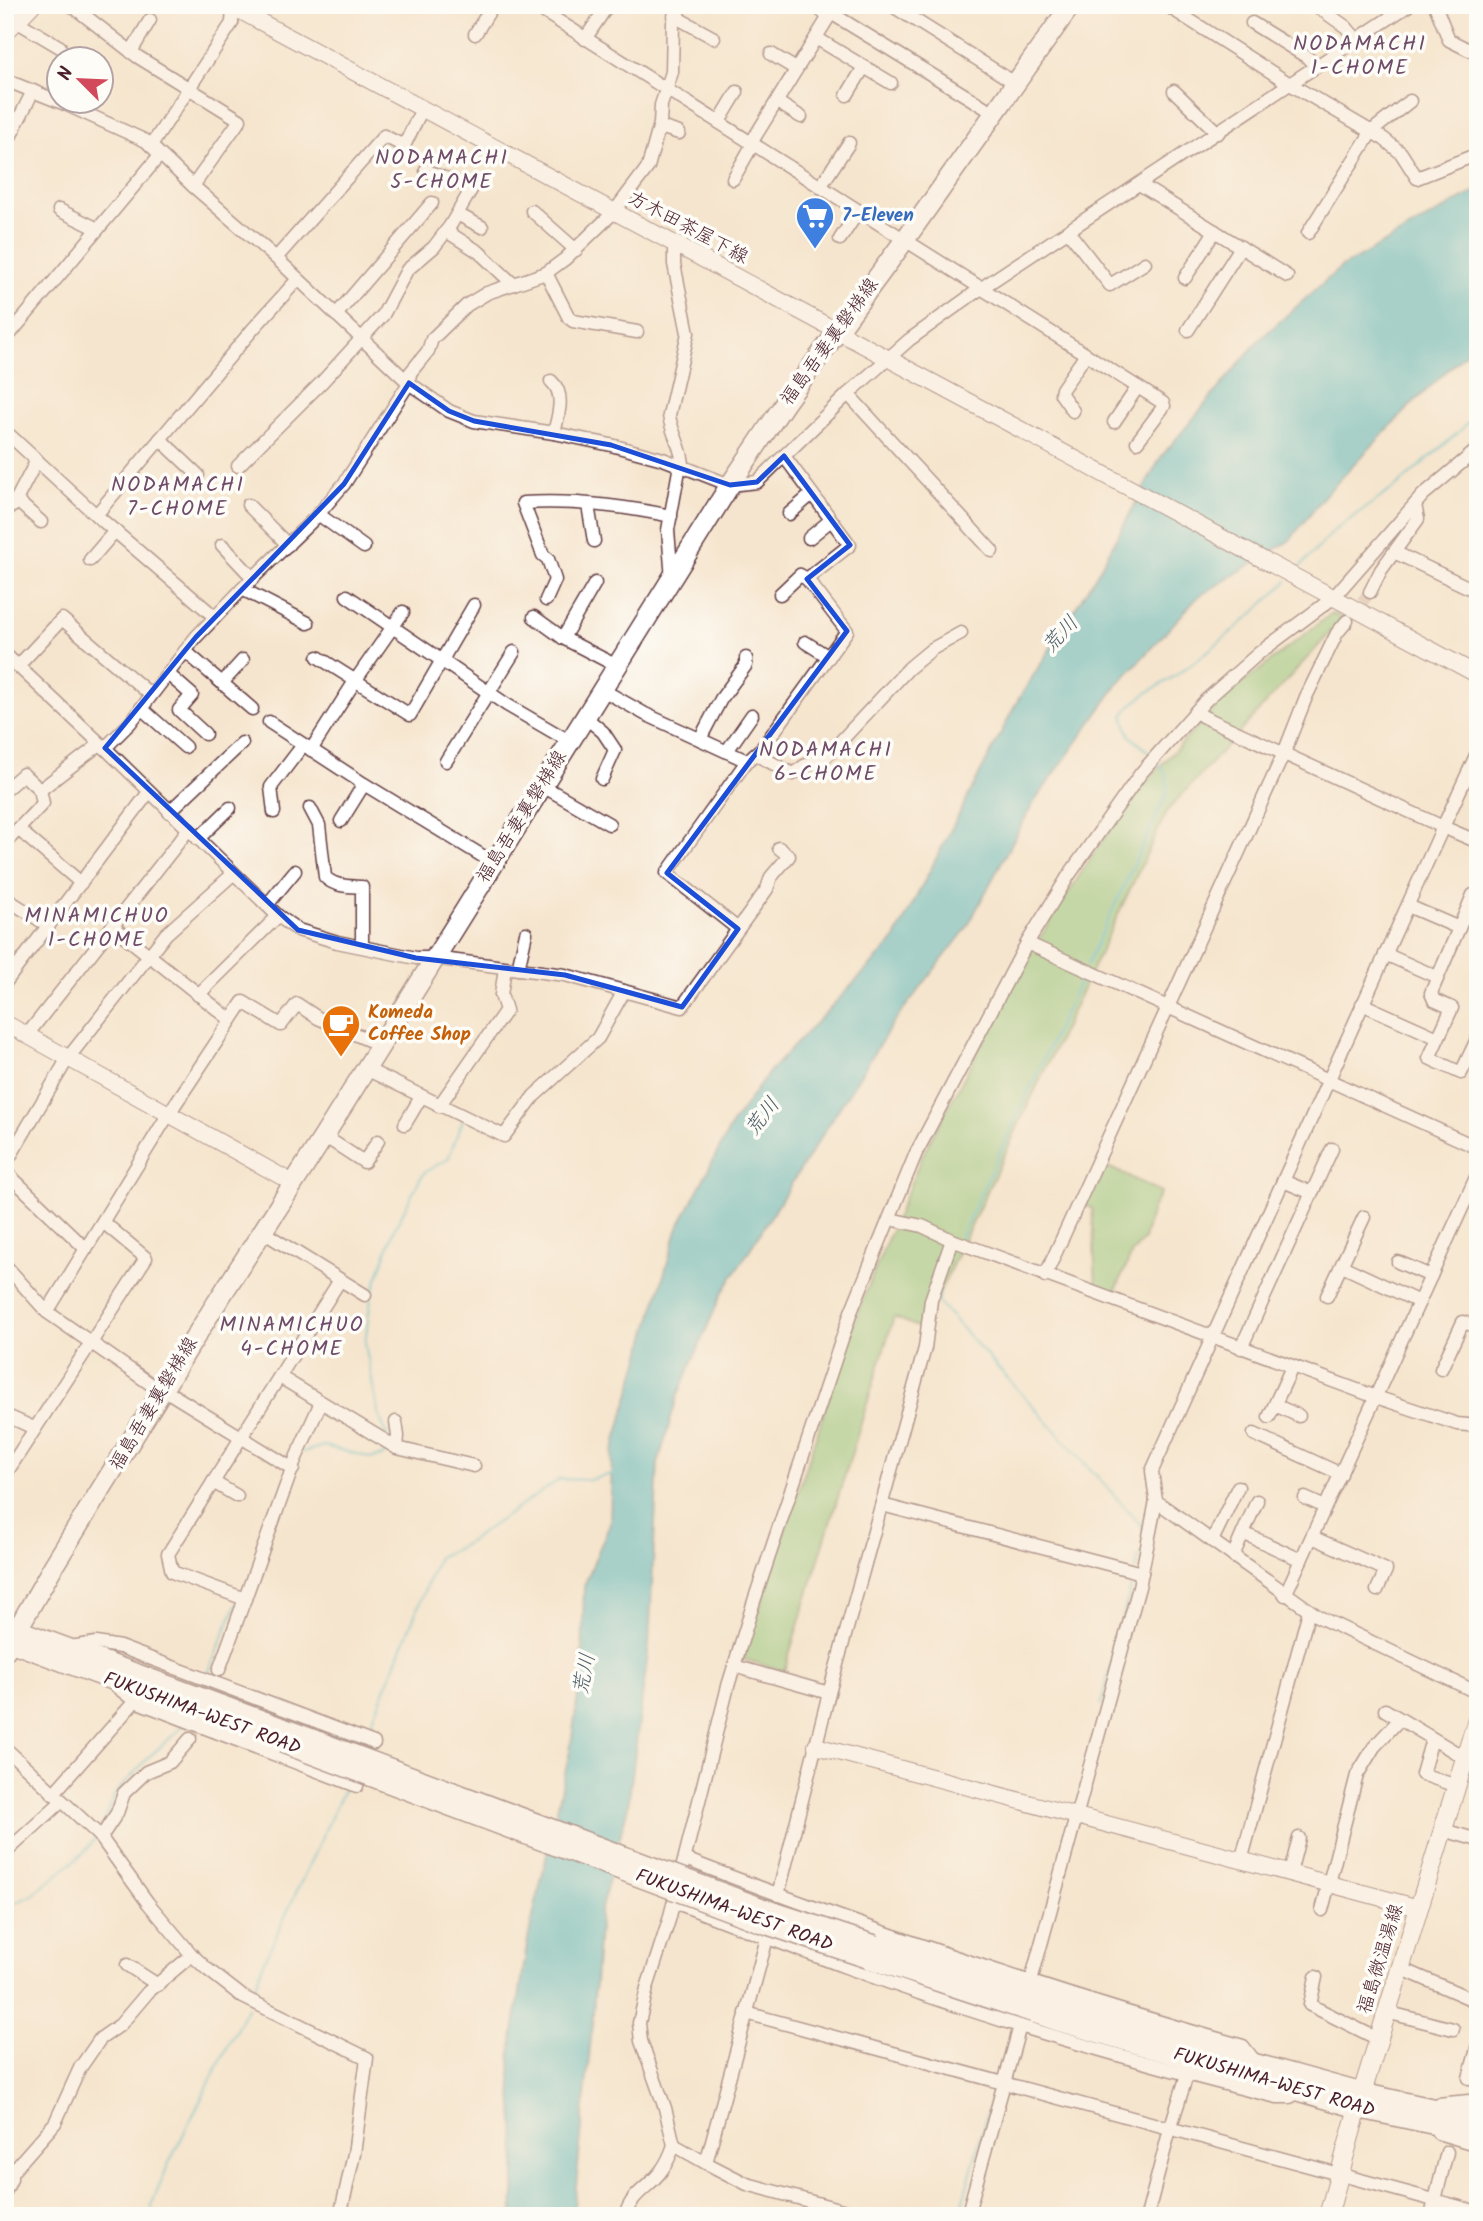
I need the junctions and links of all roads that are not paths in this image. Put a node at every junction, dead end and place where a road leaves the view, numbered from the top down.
1 (31, 5) edge
2 (71, 5) edge
3 (492, 5) edge
4 (533, 5) edge
5 (608, 5) edge
6 (814, 5) edge
7 (1071, 5) edge
8 (1166, 5) edge
9 (1315, 5) edge
10 (1409, 5) edge
11 (1435, 5) edge
12 (232, 6) edge
13 (897, 7) edge
14 (678, 11) edge
15 (832, 12) edge
16 (150, 20) dead end
17 (1252, 23) dead end
18 (10, 27) edge
19 (475, 34) dead end
20 (714, 38) dead end
21 (816, 38) junction
22 (585, 39) junction
23 (1357, 40) junction
24 (58, 46) edge
25 (1469, 50) dead end
26 (131, 52) junction
27 (771, 54) dead end
28 (864, 67) junction
29 (1316, 67) junction
30 (796, 69) junction
31 (5, 80) edge
32 (891, 83) dead end
33 (1016, 83) junction
34 (1290, 84) junction
35 (189, 87) junction
36 (33, 91) junction
37 (666, 91) junction
38 (1174, 91) dead end
39 (737, 92) dead end
40 (847, 95) dead end
41 (1410, 101) dead end
42 (777, 102) junction
43 (422, 109) junction
44 (994, 113) junction
45 (801, 117) dead end
46 (719, 122) junction
47 (660, 127) junction
48 (1372, 131) junction
49 (679, 133) dead end
50 (1218, 133) junction
51 (752, 143) junction
52 (849, 143) dead end
53 (5, 147) edge
54 (155, 151) junction
55 (1478, 154) edge
56 (426, 170) dead end
57 (733, 179) dead end
58 (1139, 184) junction
59 (193, 186) junction
60 (820, 187) junction
61 (432, 202) dead end
62 (58, 210) dead end
63 (532, 211) dead end
64 (614, 212) junction
65 (858, 212) junction
66 (457, 214) junction
67 (482, 227) dead end
68 (98, 229) junction
69 (446, 231) junction
70 (1068, 231) junction
71 (1215, 231) junction
72 (1308, 233) dead end
73 (840, 239) dead end
74 (904, 241) junction
75 (674, 244) junction
76 (1241, 247) junction
77 (576, 250) junction
78 (276, 258) junction
79 (1145, 263) dead end
80 (546, 273) junction
81 (1287, 276) dead end
82 (1185, 278) dead end
83 (298, 279) junction
84 (513, 284) junction
85 (980, 289) junction
86 (336, 315) junction
87 (1188, 330) dead end
88 (837, 331) junction
89 (637, 332) dead end
90 (361, 338) junction
91 (5, 340) edge
92 (1085, 356) junction
93 (887, 358) junction
94 (551, 382) dead end
95 (409, 383) junction
96 (1137, 388) junction
97 (848, 394) junction
98 (1073, 411) dead end
99 (1114, 422) dead end
100 (5, 431) edge
101 (554, 433) junction
102 (160, 439) junction
103 (1137, 442) dead end
104 (1478, 449) edge
105 (784, 456) junction
106 (37, 460) junction
107 (238, 466) dead end
108 (681, 466) junction
109 (198, 475) dead end
110 (730, 485) junction
111 (812, 494) junction
112 (11, 500) edge
113 (248, 505) dead end
114 (589, 505) junction
115 (1415, 505) junction
116 (318, 514) junction
117 (789, 514) dead end
118 (96, 515) junction
119 (671, 516) junction
120 (831, 520) junction
121 (41, 522) dead end
122 (115, 531) junction
123 (809, 538) dead end
124 (594, 541) dead end
125 (222, 545) dead end
126 (288, 545) junction
127 (364, 547) dead end
128 (992, 551) dead end
129 (1394, 552) junction
130 (90, 560) dead end
131 (253, 578) junction
132 (807, 579) junction
133 (672, 580) junction
134 (595, 583) dead end
135 (242, 589) junction
136 (1370, 592) tunnel mouth
137 (1478, 592) edge
138 (780, 594) dead end
139 (347, 596) dead end
140 (1332, 598) junction
141 (546, 600) dead end
142 (474, 605) dead end
143 (403, 612) dead end
144 (215, 617) junction
145 (534, 617) dead end
146 (1347, 621) tunnel mouth
147 (308, 623) dead end
148 (393, 627) junction
149 (961, 633) dead end
150 (563, 638) junction
151 (805, 642) dead end
152 (185, 650) junction
153 (514, 652) dead end
154 (5, 654) edge
155 (318, 657) dead end
156 (829, 657) junction
157 (746, 658) dead end
158 (441, 659) junction
159 (243, 660) dead end
160 (18, 666) junction
161 (615, 666) junction
162 (168, 674) junction
163 (1478, 675) edge
164 (355, 681) junction
165 (222, 682) junction
166 (601, 689) junction
167 (490, 693) junction
168 (152, 695) junction
169 (141, 708) junction
170 (252, 709) dead end
171 (1196, 711) junction
172 (752, 715) dead end
173 (584, 716) junction
174 (269, 722) dead end
175 (205, 734) dead end
176 (700, 739) junction
177 (569, 741) junction
178 (242, 743) dead end
179 (103, 746) junction
180 (185, 747) dead end
181 (307, 748) junction
182 (727, 751) junction
183 (1478, 751) edge
184 (1284, 753) junction
185 (751, 757) junction
186 (446, 761) dead end
187 (602, 779) dead end
188 (364, 784) junction
189 (541, 785) junction
190 (5, 790) edge
191 (40, 790) junction
192 (149, 792) junction
193 (310, 807) dead end
194 (230, 808) dead end
195 (169, 812) junction
196 (274, 812) dead end
197 (341, 821) dead end
198 (609, 824) dead end
199 (1443, 827) junction
200 (193, 835) junction
201 (1478, 842) edge
202 (779, 848) dead end
203 (494, 863) junction
204 (295, 871) dead end
205 (233, 873) junction
206 (81, 883) junction
207 (1473, 895) dead end
208 (5, 898) edge
209 (267, 905) junction
210 (1408, 906) junction
211 (278, 916) junction
212 (48, 926) junction
213 (112, 926) junction
214 (1459, 928) junction
215 (738, 929) junction
216 (526, 933) dead end
217 (1027, 943) junction
218 (362, 946) junction
219 (1385, 954) junction
220 (149, 955) junction
221 (433, 958) junction
222 (512, 968) junction
223 (1437, 976) junction
224 (5, 983) edge
225 (624, 991) junction
226 (198, 995) junction
227 (1362, 1004) junction
228 (1167, 1007) junction
229 (231, 1020) junction
230 (5, 1023) edge
231 (27, 1035) junction
232 (1478, 1037) edge
233 (1438, 1038) junction
234 (380, 1045) junction
235 (68, 1058) junction
236 (366, 1069) junction
237 (1328, 1080) junction
238 (421, 1097) junction
239 (439, 1105) junction
240 (168, 1115) junction
241 (405, 1124) dead end
242 (324, 1136) junction
243 (378, 1141) dead end
244 (1478, 1148) edge
245 (1332, 1149) dead end
246 (5, 1165) edge
247 (5, 1171) edge
248 (1478, 1172) edge
249 (1283, 1181) junction
250 (293, 1183) junction
251 (1312, 1193) junction
252 (1364, 1217) dead end
253 (890, 1219) junction
254 (103, 1222) junction
255 (263, 1232) junction
256 (951, 1240) junction
257 (86, 1249) junction
258 (1398, 1262) dead end
259 (5, 1265) edge
260 (1342, 1266) junction
261 (1045, 1276) junction
262 (1431, 1276) junction
263 (340, 1280) junction
264 (365, 1295) dead end
265 (1328, 1296) dead end
266 (1419, 1302) junction
267 (47, 1312) junction
268 (1478, 1327) edge
269 (1212, 1337) junction
270 (91, 1342) junction
271 (1241, 1348) junction
272 (1292, 1367) junction
273 (1441, 1369) dead end
274 (280, 1377) junction
275 (163, 1389) junction
276 (1376, 1397) junction
277 (321, 1402) junction
278 (5, 1415) edge
279 (1299, 1416) dead end
280 (396, 1422) dead end
281 (1478, 1426) edge
282 (34, 1428) junction
283 (1254, 1434) dead end
284 (242, 1437) junction
285 (397, 1448) junction
286 (292, 1461) junction
287 (474, 1466) dead end
288 (1340, 1474) junction
289 (5, 1475) edge
290 (213, 1482) junction
291 (1238, 1487) dead end
292 (237, 1496) dead end
293 (1305, 1498) dead end
294 (1156, 1501) junction
295 (1257, 1501) dead end
296 (882, 1505) junction
297 (1325, 1507) junction
298 (1243, 1533) junction
299 (1312, 1537) junction
300 (1212, 1541) junction
301 (1233, 1556) junction
302 (1301, 1560) junction
303 (1142, 1573) junction
304 (1377, 1590) dead end
305 (1285, 1595) junction
306 (240, 1597) junction
307 (1310, 1611) junction
308 (9, 1638) edge
309 (66, 1648) junction
310 (734, 1666) junction
311 (219, 1670) tunnel mouth
312 (105, 1677) junction
313 (829, 1693) junction
314 (1478, 1693) edge
315 (135, 1701) junction
316 (1385, 1710) dead end
317 (1400, 1719) junction
318 (1477, 1722) edge
319 (285, 1736) junction
320 (190, 1739) tunnel mouth
321 (1432, 1739) junction
322 (374, 1743) dead end
323 (816, 1746) junction
324 (5, 1748) edge
325 (1465, 1758) junction
326 (357, 1786) dead end
327 (1456, 1786) junction
328 (57, 1798) junction
329 (1076, 1818) junction
330 (1443, 1830) junction
331 (99, 1835) junction
332 (1299, 1838) dead end
333 (1478, 1840) edge
334 (5, 1853) edge
335 (685, 1859) junction
336 (1241, 1861) junction
337 (1290, 1873) junction
338 (1328, 1883) junction
339 (778, 1895) junction
340 (674, 1902) junction
341 (1419, 1908) junction
342 (1322, 1910) dead end
343 (766, 1938) junction
344 (872, 1952) junction
345 (192, 1955) junction
346 (127, 1965) dead end
347 (1400, 1968) junction
348 (1316, 1977) dead end
349 (1031, 1981) junction
350 (158, 1985) junction
351 (1478, 2002) edge
352 (1386, 2012) junction
353 (746, 2013) junction
354 (1020, 2026) junction
355 (1453, 2029) dead end
356 (1378, 2039) junction
357 (1478, 2045) edge
358 (1257, 2064) junction
359 (1187, 2075) junction
360 (1469, 2078) dead end
361 (1004, 2084) junction
362 (1300, 2091) junction
363 (1359, 2100) junction
364 (1478, 2103) edge
365 (1419, 2113) junction
366 (1478, 2119) edge
367 (1170, 2129) junction
368 (1478, 2134) edge
369 (674, 2145) junction
370 (1478, 2146) edge
371 (1447, 2152) dead end
372 (706, 2163) junction
373 (1339, 2175) junction
374 (5, 2192) edge
375 (1435, 2201) junction
376 (1478, 2212) edge
377 (340, 2216) edge
378 (625, 2216) edge
379 (864, 2216) edge
380 (967, 2216) edge
381 (1147, 2216) edge
382 (1328, 2216) edge
383 (1431, 2216) edge

1 - 18 main road
2 - 26 street
3 - 19 street
4 - 22 street
5 - 22 street
6 - 15 street
7 - 33 main road, 福島吾妻裏磐梯線
8 - 34 street
9 - 23 street
10 - 23 street
11 - 25 street
12 - 35 street
12 - 43 street, 方木田茶屋下線
13 - 33 street
14 - 20 street
14 - 37 street
15 - 21 street
15 - 44 street
16 - 26 street
17 - 29 street
18 - 24 street
21 - 28 street
21 - 30 street
22 - 37 street
23 - 29 street
26 - 35 street
27 - 30 street
28 - 32 street
28 - 40 street
29 - 34 street
30 - 42 street
31 - 36 street
33 - 44 main road, 福島吾妻裏磐梯線
34 - 48 street
34 - 50 street
35 - 54 street
35 - 59 street
36 - 53 street
36 - 54 street
37 - 46 street
37 - 47 street
38 - 50 street
39 - 46 street
41 - 48 street
42 - 45 street
42 - 51 street
43 - 64 street, 方木田茶屋下線
43 - 78 street
44 - 74 main road, 福島吾妻裏磐梯線
46 - 51 street
47 - 49 street
47 - 64 street
48 - 55 street
48 - 72 street
50 - 58 street
51 - 57 street
51 - 60 street
52 - 60 street
54 - 59 street
54 - 68 street
56 - 66 street
58 - 70 street
58 - 71 street
59 - 78 street
60 - 65 street
61 - 86 street
62 - 68 street
63 - 77 street
64 - 75 street, 方木田茶屋下線
64 - 77 street
65 - 73 street
65 - 74 street
66 - 67 street
66 - 69 street
68 - 91 street
69 - 84 street
69 - 90 street
70 - 79 street
70 - 85 street
71 - 76 street
71 - 82 street
74 - 85 street
74 - 88 main road, 福島吾妻裏磐梯線
75 - 88 street, 方木田茶屋下線
75 - 108 street
76 - 81 street
76 - 87 street
77 - 80 street
78 - 83 street
80 - 84 street
80 - 89 street
83 - 86 street
83 - 102 street
84 - 95 street
85 - 92 street
85 - 93 street
86 - 90 street
88 - 93 street, 方木田茶屋下線
88 - 110 main road, 福島吾妻裏磐梯線
90 - 95 street
90 - 107 street
92 - 96 street
92 - 98 street
93 - 97 street
93 - 140 street, 方木田茶屋下線
94 - 101 street
95 - 101 street
95 - 116 street
96 - 99 street
96 - 103 street
97 - 105 street
97 - 128 street
100 - 106 street
101 - 108 street
102 - 109 street
102 - 118 street
104 - 115 street
105 - 110 street
105 - 111 street
106 - 112 street
106 - 118 street
108 - 110 street
108 - 119 street
110 - 133 main road, 福島吾妻裏磐梯線
111 - 117 street
111 - 120 street
112 - 121 street
113 - 126 street
114 - 119 street
114 - 124 street
114 - 141 street
115 - 129 street
115 - 140 street
116 - 126 street
116 - 127 street
118 - 122 street
119 - 133 street
120 - 123 street
120 - 132 street
122 - 130 street
122 - 144 street
125 - 131 street
126 - 131 street
129 - 136 street
129 - 137 street
131 - 135 street
132 - 138 street
132 - 156 street
133 - 161 main road, 福島吾妻裏磐梯線
134 - 150 street
135 - 144 street
135 - 147 street
139 - 148 street
140 - 163 street, 方木田茶屋下線
140 - 171 street
142 - 158 street
143 - 148 street
144 - 152 street
145 - 150 street
146 - 184 street
148 - 158 street
148 - 164 street
149 - 185 street
150 - 161 street
151 - 156 street
152 - 162 street
152 - 165 street
153 - 167 street
154 - 160 street
155 - 164 street
156 - 185 street
157 - 176 street
158 - 164 street
158 - 167 street
159 - 165 street
160 - 168 street
160 - 179 street
161 - 166 main road, 福島吾妻裏磐梯線
162 - 168 street
162 - 175 street
164 - 181 street
165 - 170 street
166 - 173 main road, 福島吾妻裏磐梯線
166 - 176 street
167 - 177 street
167 - 186 street
168 - 169 street
169 - 179 street
169 - 180 street
171 - 184 street
171 - 217 street
172 - 182 street
173 - 177 main road, 福島吾妻裏磐梯線
173 - 187 street
174 - 181 street
176 - 182 street
177 - 189 main road, 福島吾妻裏磐梯線
178 - 195 street
179 - 191 street
179 - 192 street
181 - 188 street
181 - 196 street
182 - 185 street
183 - 199 street
184 - 199 street
184 - 228 street
185 - 215 street
188 - 197 street
188 - 203 street
189 - 198 street
189 - 203 main road, 福島吾妻裏磐梯線
190 - 191 street
191 - 206 street
192 - 195 street
192 - 206 street
193 - 218 street
194 - 200 street
195 - 200 street
199 - 201 street
199 - 210 street
200 - 205 street
200 - 213 street
202 - 215 street
203 - 221 main road, 福島吾妻裏磐梯線
204 - 209 street
205 - 209 street
205 - 220 street
206 - 212 street
207 - 214 street
208 - 212 street
209 - 211 street
210 - 214 street
210 - 219 street
211 - 218 street
211 - 226 street
212 - 224 street
213 - 220 street
213 - 231 street
214 - 223 street
215 - 225 street
216 - 222 street
217 - 228 street
217 - 253 street
218 - 221 street
219 - 223 street
219 - 227 street
220 - 226 street
220 - 235 street
221 - 222 street
221 - 234 main road, 福島吾妻裏磐梯線
222 - 225 street
222 - 239 street
223 - 233 street
225 - 239 street
226 - 229 street
227 - 233 street
227 - 237 street
228 - 237 street
228 - 261 street
229 - 234 street
229 - 240 street
230 - 231 street
231 - 235 street
232 - 233 street
234 - 236 main road, 福島吾妻裏磐梯線
235 - 240 street
235 - 246 street
236 - 238 street
236 - 242 main road, 福島吾妻裏磐梯線
237 - 244 street
237 - 249 street
238 - 239 street
238 - 241 street
240 - 250 street
240 - 254 street
242 - 243 street
242 - 250 main road, 福島吾妻裏磐梯線
245 - 251 street
247 - 257 street
248 - 262 street
249 - 251 street
249 - 269 street
250 - 255 main road, 福島吾妻裏磐梯線
251 - 271 street
252 - 260 street
253 - 256 street
253 - 310 street
254 - 257 street
254 - 270 street
255 - 263 street
255 - 275 main road, 福島吾妻裏磐梯線
256 - 261 street
256 - 296 street
257 - 267 street
258 - 262 street
259 - 267 street
260 - 265 street
260 - 266 street
261 - 269 street
262 - 266 street
263 - 264 street
263 - 274 street
266 - 276 street
267 - 270 street
268 - 273 street
269 - 271 street
269 - 294 street
270 - 275 street
270 - 282 street
271 - 272 street
272 - 276 street
272 - 279 street
274 - 277 street
274 - 284 street
275 - 284 street
275 - 308 main road, 福島吾妻裏磐梯線
276 - 281 street
276 - 288 street
277 - 285 street
277 - 286 street
278 - 282 street
280 - 285 street
282 - 289 street
283 - 288 street
284 - 286 street
284 - 290 street
285 - 287 street
286 - 306 street
288 - 297 street
290 - 292 street
290 - 306 street
291 - 300 street
293 - 297 street
294 - 300 street
294 - 303 street
295 - 298 street
296 - 303 street
296 - 313 street
297 - 299 street
298 - 301 street
298 - 302 street
299 - 302 street
299 - 304 street
300 - 301 street
301 - 305 street
302 - 305 street
303 - 329 street
305 - 307 street
306 - 311 street
307 - 314 street
307 - 336 street
308 - 309 main road, FUKUSHIMA-WEST ROAD
308 - 312 main road, FUKUSHIMA-WEST ROAD
309 - 319 main road, FUKUSHIMA-WEST ROAD
309 - 322 street
310 - 313 street
310 - 335 street
312 - 315 street
312 - 319 main road, FUKUSHIMA-WEST ROAD
313 - 323 street
315 - 326 street
315 - 328 street
316 - 317 street
317 - 321 street
317 - 338 street
318 - 325 main road, 福島微温湯線
319 - 344 main road, FUKUSHIMA-WEST ROAD, bridge
320 - 331 street
321 - 325 street
321 - 327 street
323 - 329 street
323 - 339 street
324 - 328 street
325 - 327 main road, 福島微温湯線
327 - 330 main road, 福島微温湯線
328 - 331 street
328 - 334 street
329 - 336 street
329 - 349 street
330 - 333 street
330 - 341 main road, 福島微温湯線
331 - 345 street
332 - 337 street
335 - 339 street
335 - 340 street
336 - 337 street
337 - 338 street
338 - 341 street
338 - 342 street
339 - 349 street
340 - 343 street
340 - 369 street
341 - 347 main road, 福島微温湯線
343 - 353 street
343 - 354 street
344 - 358 main road, FUKUSHIMA-WEST ROAD
344 - 362 main road, FUKUSHIMA-WEST ROAD
345 - 350 street
345 - 377 street
346 - 350 street
347 - 351 street
347 - 352 main road, 福島微温湯線
348 - 356 street
349 - 358 street
350 - 374 street
352 - 355 street
352 - 356 main road, 福島微温湯線
353 - 361 street
353 - 372 street
354 - 359 street
354 - 361 street
356 - 363 main road, 福島微温湯線
357 - 360 street
358 - 363 main road, FUKUSHIMA-WEST ROAD
359 - 362 street
359 - 367 street
361 - 367 street
361 - 380 street
362 - 363 main road, FUKUSHIMA-WEST ROAD
363 - 365 main road, FUKUSHIMA-WEST ROAD
363 - 373 main road, 福島微温湯線
364 - 365 street
365 - 366 main road, FUKUSHIMA-WEST ROAD
365 - 368 main road, FUKUSHIMA-WEST ROAD
365 - 370 street
367 - 373 street
367 - 381 street
369 - 372 street
369 - 378 street
371 - 375 street
372 - 379 street
373 - 375 street
373 - 382 main road, 福島微温湯線
375 - 376 street
375 - 383 street

